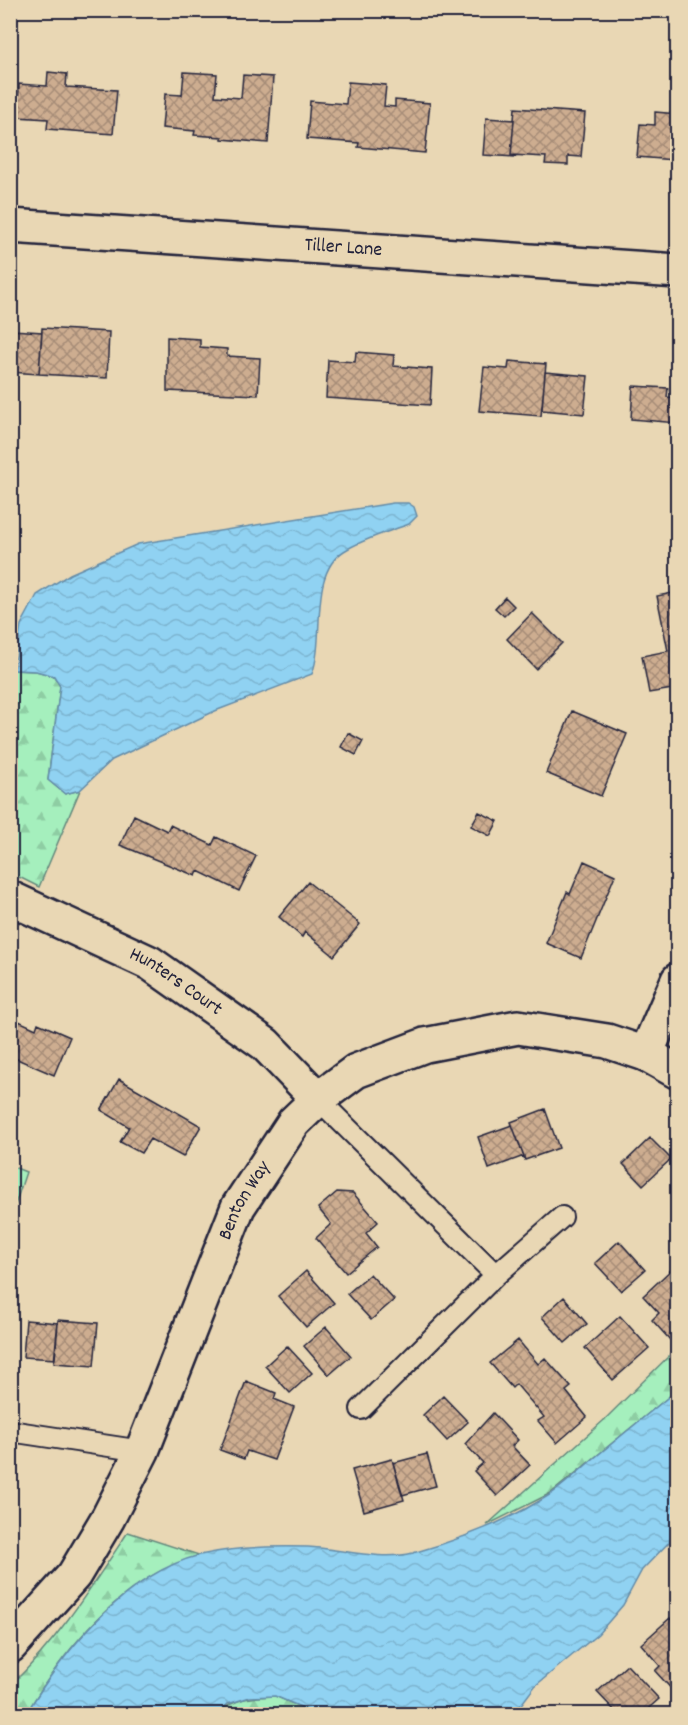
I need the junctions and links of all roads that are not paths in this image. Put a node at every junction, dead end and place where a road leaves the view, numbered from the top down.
1 (10, 225) edge
2 (678, 271) edge
3 (10, 898) edge
4 (678, 980) edge
5 (646, 1054) junction
6 (678, 1072) edge
7 (318, 1099) junction
8 (562, 1217) dead end
9 (496, 1275) junction
10 (361, 1409) dead end
11 (10, 1431) edge
12 (142, 1451) junction
13 (10, 1646) edge

1 - 2 street, Tiller Lane
3 - 7 street, Hunters Court
4 - 5 street
5 - 6 street, Benton Way
5 - 7 street, Benton Way
7 - 9 lane
7 - 12 street, Benton Way
8 - 9 lane
9 - 10 lane
11 - 12 lane
12 - 13 street, Benton Way

